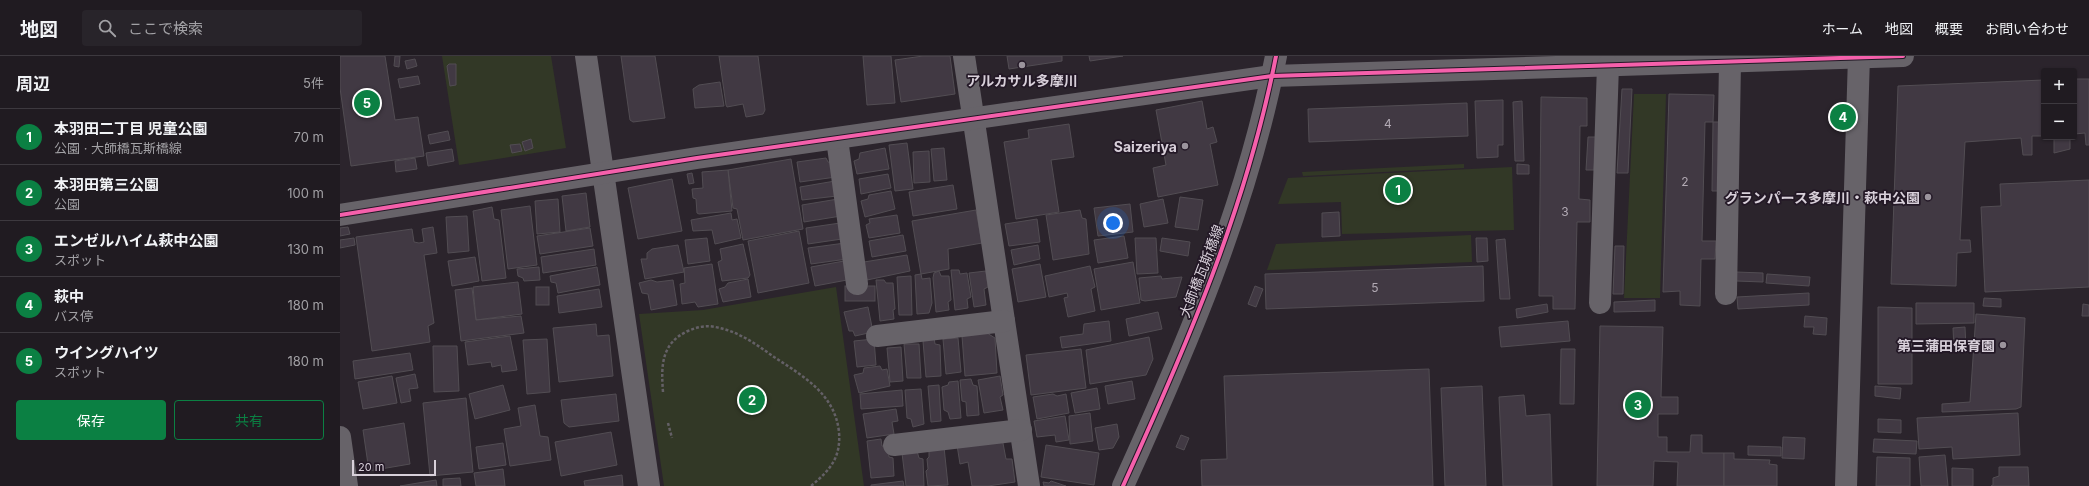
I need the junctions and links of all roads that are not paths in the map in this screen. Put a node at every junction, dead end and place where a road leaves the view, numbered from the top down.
1 (586, 56) edge
2 (964, 56) edge
3 (1903, 56) edge
4 (1859, 57) edge
5 (1730, 62) junction
6 (1274, 66) edge
7 (1608, 66) junction
8 (973, 120) junction
9 (837, 139) junction
10 (603, 174) junction
11 (340, 215) edge
12 (857, 284) dead end
13 (1726, 294) dead end
14 (1600, 303) dead end
15 (1004, 321) junction
16 (877, 336) dead end
17 (1021, 430) junction
18 (340, 437) edge
19 (894, 445) dead end
20 (347, 486) edge
21 (650, 486) edge
22 (1030, 486) edge
23 (1123, 486) edge
24 (1846, 486) edge

1 - 10 street
2 - 8 street
3 - 4 street
4 - 5 street
4 - 24 street
5 - 7 street
5 - 13 street
6 - 7 street
6 - 8 street
6 - 23 street, 大師橋瓦斯橋線
7 - 14 street
8 - 9 street
8 - 15 street
9 - 10 street
9 - 12 street
10 - 11 street
10 - 21 street
15 - 16 street
15 - 17 street
17 - 19 street
17 - 22 street
18 - 20 street

